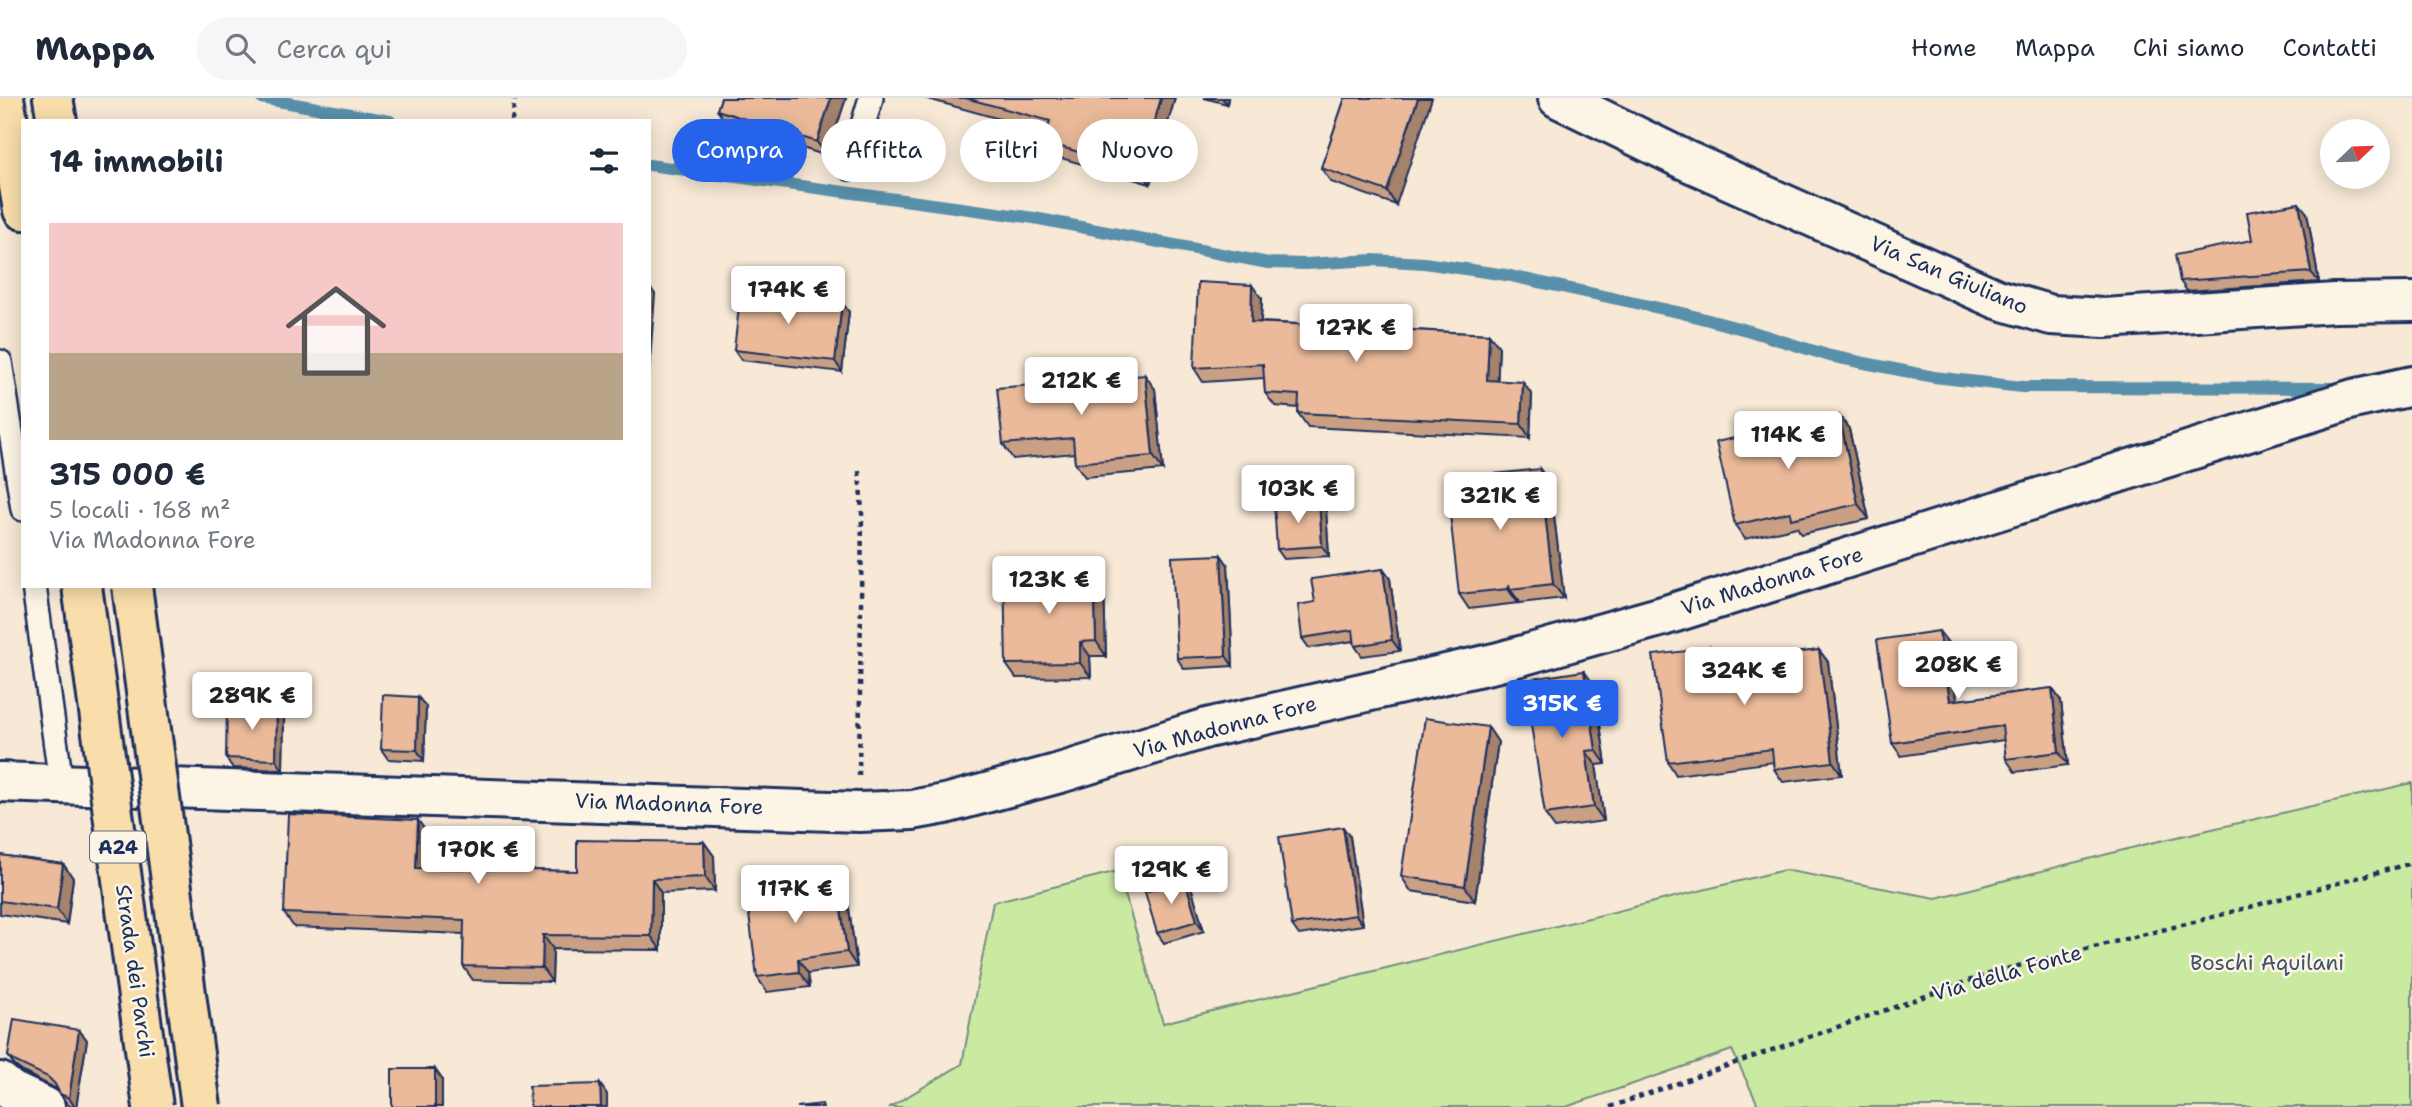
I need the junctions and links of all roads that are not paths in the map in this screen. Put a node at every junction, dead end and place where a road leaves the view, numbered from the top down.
1 (4, 98) edge
2 (53, 98) edge
3 (871, 98) edge
4 (1558, 98) edge
5 (57, 119) edge
6 (865, 119) edge
7 (21, 198) edge
8 (2412, 302) edge
9 (0, 362) edge
10 (2412, 386) edge
11 (21, 496) edge
12 (34, 588) edge
13 (82, 588) edge
14 (132, 588) edge
15 (0, 782) edge
16 (61, 783) junction
17 (0, 1082) edge
18 (45, 1107) edge
19 (153, 1107) edge
20 (201, 1107) edge

1 - 7 highway
2 - 5 highway
3 - 6 lane
4 - 8 street, Via San Giuliano
9 - 11 lane
10 - 16 street, Via Madonna Fore
12 - 16 lane
13 - 19 highway, Strada dei Parchi / A24, bridge
14 - 20 highway, A24, bridge
15 - 16 street, Via Madonna Fore
17 - 18 street

